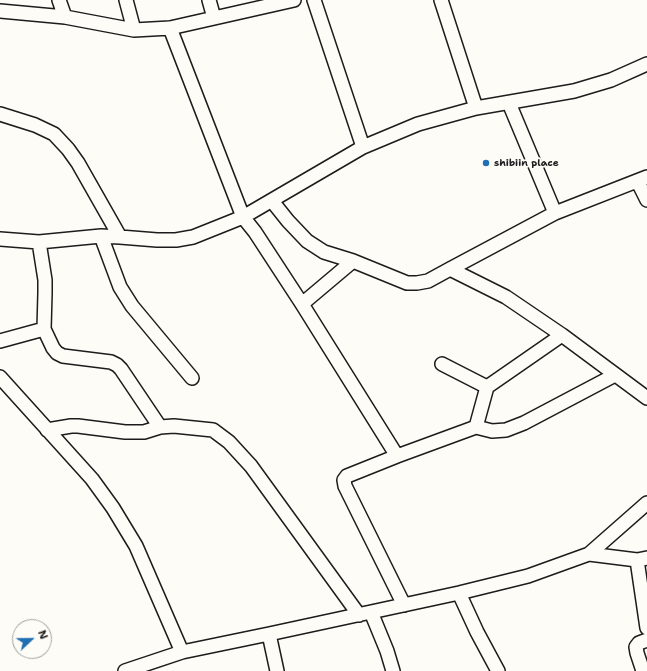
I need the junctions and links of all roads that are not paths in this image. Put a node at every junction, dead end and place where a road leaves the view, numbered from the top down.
1 (59, 0) edge
2 (126, 0) edge
3 (209, 0) edge
4 (294, 0) edge
5 (314, 0) edge
6 (441, 0) edge
7 (0, 12) edge
8 (65, 17) junction
9 (214, 18) junction
10 (170, 28) junction
11 (134, 30) junction
12 (647, 64) edge
13 (509, 102) junction
14 (476, 108) junction
15 (0, 114) edge
16 (363, 147) junction
17 (642, 180) edge
18 (647, 200) edge
19 (272, 201) junction
20 (555, 213) junction
21 (243, 217) junction
22 (101, 236) junction
23 (120, 237) junction
24 (0, 239) edge
25 (39, 242) junction
26 (353, 261) junction
27 (450, 269) junction
28 (302, 304) junction
29 (44, 329) junction
30 (562, 335) junction
31 (0, 341) edge
32 (442, 364) dead end
33 (615, 375) junction
34 (0, 377) edge
35 (192, 378) dead end
36 (488, 387) junction
37 (647, 398) edge
38 (160, 427) junction
39 (476, 427) junction
40 (47, 430) junction
41 (396, 456) junction
42 (647, 503) edge
43 (588, 554) junction
44 (642, 559) edge
45 (459, 593) junction
46 (404, 605) junction
47 (365, 613) junction
48 (647, 628) edge
49 (269, 634) junction
50 (647, 640) edge
51 (182, 652) junction
52 (130, 670) edge
53 (277, 671) edge
54 (393, 671) edge
55 (498, 671) edge
56 (643, 671) edge

1 - 8 street
2 - 11 street
3 - 9 street
4 - 9 street
5 - 16 street
6 - 14 street
7 - 8 street
8 - 11 street
9 - 10 street
10 - 11 street
10 - 21 street
12 - 13 street
13 - 14 street
13 - 20 street
14 - 16 street
15 - 23 street
16 - 19 street
17 - 18 street
17 - 20 street
19 - 21 street
19 - 26 street
20 - 27 street
21 - 23 street
21 - 28 street
22 - 23 street
22 - 25 street
22 - 35 street
24 - 25 street
25 - 29 street
26 - 27 street
26 - 28 street
27 - 30 street
28 - 41 street
29 - 31 street
29 - 38 street
30 - 33 street
30 - 36 street
32 - 36 street
33 - 37 street
33 - 39 street
34 - 40 street
36 - 39 street
38 - 40 street
38 - 47 street
39 - 41 street
40 - 51 street
41 - 46 street
42 - 43 street
43 - 44 street
43 - 45 street
44 - 48 street
45 - 46 street
45 - 55 street
46 - 47 street
47 - 49 street
47 - 54 street
49 - 51 street
49 - 53 street
50 - 56 street
51 - 52 street

